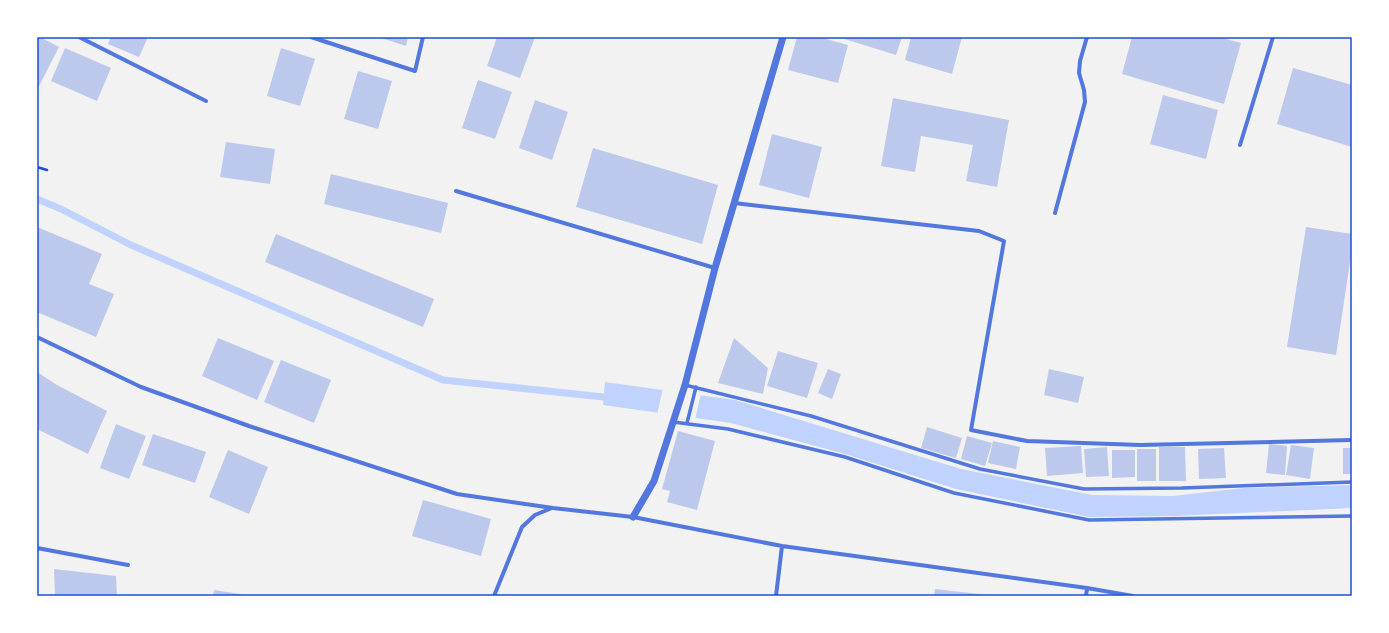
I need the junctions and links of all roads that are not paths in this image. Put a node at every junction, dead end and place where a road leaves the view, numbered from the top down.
1 (79, 37) edge
2 (311, 37) edge
3 (423, 37) edge
4 (783, 37) edge
5 (1087, 37) edge
6 (1273, 37) edge
7 (206, 101) dead end
8 (1240, 145) dead end
9 (456, 191) dead end
10 (734, 203) junction
11 (1055, 213) dead end
12 (715, 268) junction
13 (37, 337) edge
14 (685, 385) junction
15 (696, 387) junction
16 (672, 422) junction
17 (687, 423) junction
18 (1352, 440) edge
19 (1352, 482) edge
20 (553, 508) junction
21 (1352, 516) edge
22 (633, 517) junction
23 (782, 546) junction
24 (37, 548) edge
25 (128, 565) dead end
26 (1087, 588) junction
27 (494, 596) edge
28 (776, 596) edge
29 (1086, 596) edge
30 (1133, 596) edge

1 - 7 street
2 - 3 street
4 - 10 street
5 - 11 street
6 - 8 street
9 - 12 street
10 - 12 street
10 - 18 street
12 - 14 street
13 - 20 street
14 - 15 street
14 - 16 street
15 - 17 street
15 - 19 street
16 - 17 street
16 - 22 street
17 - 21 street
20 - 22 street
20 - 27 street
22 - 23 street
23 - 26 street
23 - 28 street
24 - 25 street
26 - 29 street
26 - 30 street

